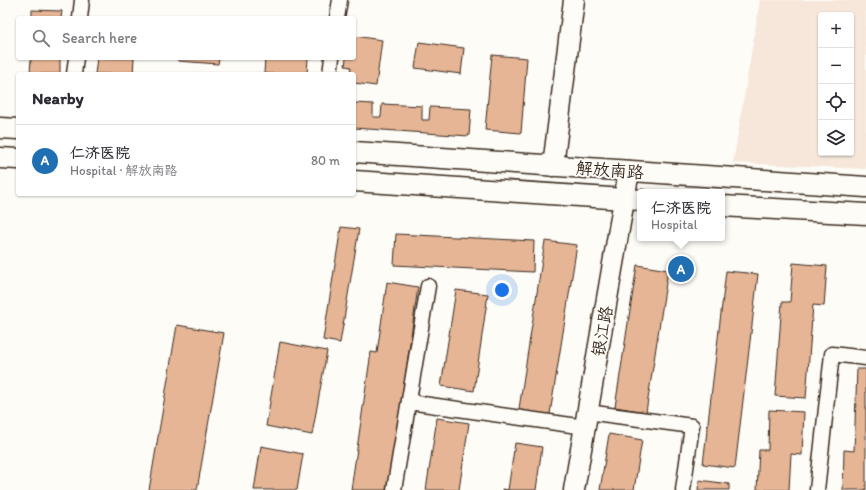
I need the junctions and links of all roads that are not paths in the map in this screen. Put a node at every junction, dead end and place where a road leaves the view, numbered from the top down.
1 (82, 0) edge
2 (340, 0) edge
3 (574, 0) edge
4 (80, 16) edge
5 (337, 16) edge
6 (76, 60) edge
7 (332, 60) edge
8 (74, 72) edge
9 (330, 72) edge
10 (0, 128) edge
11 (16, 129) edge
12 (356, 152) edge
13 (0, 158) edge
14 (16, 159) edge
15 (553, 166) junction
16 (630, 171) junction
17 (356, 182) edge
18 (866, 187) edge
19 (632, 200) edge
20 (725, 206) edge
21 (866, 214) edge
22 (428, 286) dead end
23 (866, 358) edge
24 (409, 402) junction
25 (586, 420) junction
26 (394, 490) edge
27 (574, 490) edge
28 (683, 490) edge
29 (817, 490) edge

1 - 4 street
2 - 5 street
3 - 15 main road
6 - 8 street
7 - 9 street
10 - 11 main road
12 - 15 main road, 解放南路
13 - 14 main road
15 - 16 main road, 解放南路
16 - 18 main road, 解放南路
16 - 19 main road, 银江路
17 - 19 main road, 解放南路
19 - 25 main road, 银江路
20 - 21 main road
22 - 24 street
23 - 29 street
24 - 25 street
24 - 26 street
25 - 27 main road, 银江路
25 - 28 street

